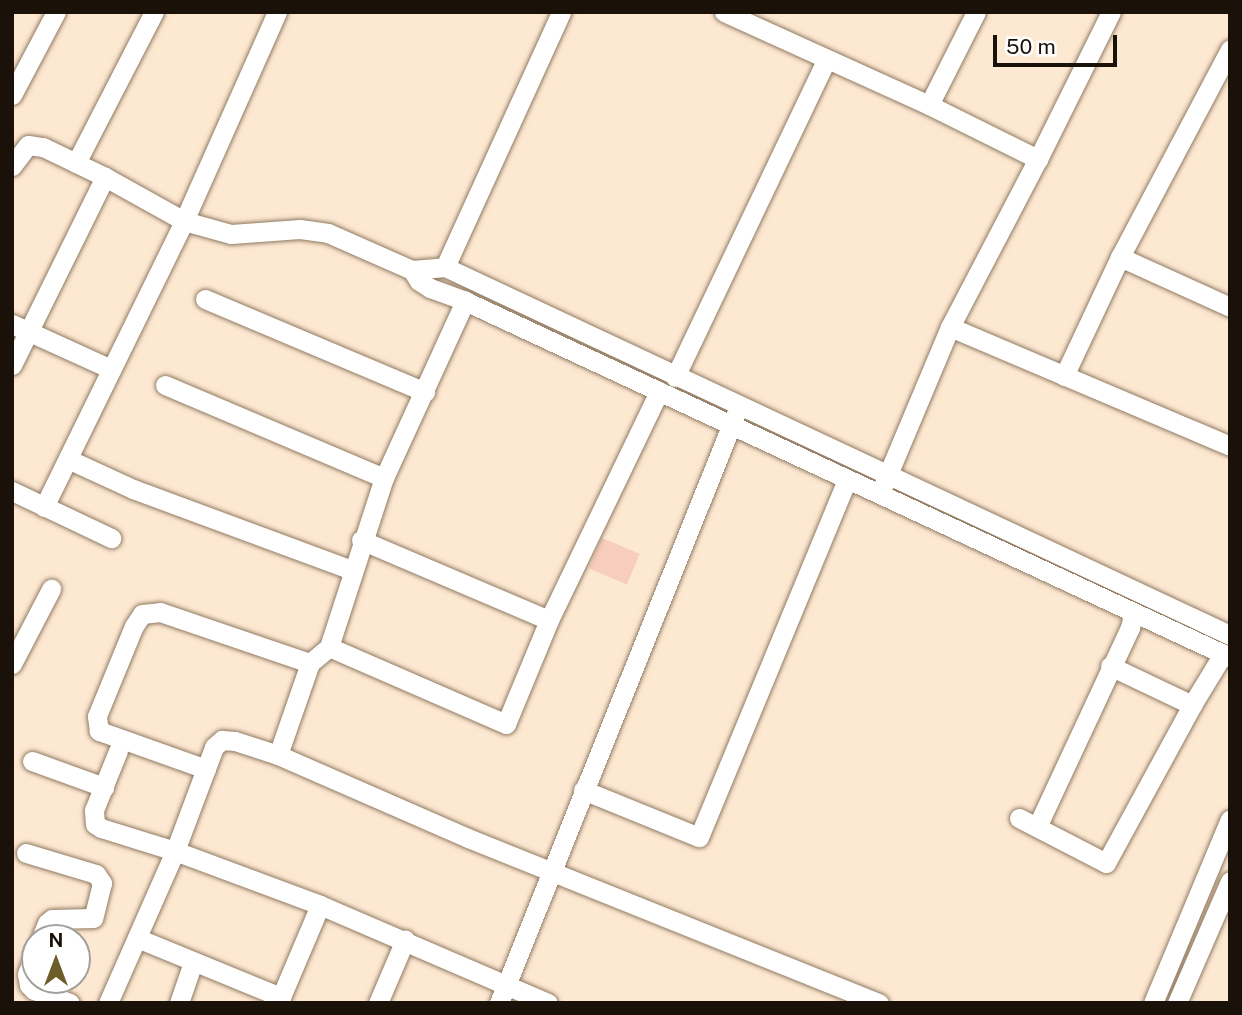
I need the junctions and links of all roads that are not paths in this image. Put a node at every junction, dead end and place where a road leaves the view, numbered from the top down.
1 (56, 12) edge
2 (155, 12) edge
3 (277, 12) edge
4 (561, 12) edge
5 (724, 12) edge
6 (976, 12) edge
7 (1111, 12) edge
8 (1230, 49) edge
9 (826, 61) junction
10 (12, 94) edge
11 (929, 105) junction
12 (1038, 159) junction
13 (76, 163) junction
14 (12, 166) edge
15 (105, 177) junction
16 (184, 221) junction
17 (1120, 257) junction
18 (445, 267) junction
19 (412, 270) junction
20 (205, 299) dead end
21 (465, 301) junction
22 (1230, 307) edge
23 (950, 327) junction
24 (20, 328) edge
25 (12, 365) edge
26 (111, 369) junction
27 (1064, 376) junction
28 (675, 377) junction
29 (165, 385) dead end
30 (659, 391) junction
31 (425, 392) junction
32 (740, 406) junction
33 (730, 426) junction
34 (1230, 446) edge
35 (68, 459) junction
36 (888, 475) junction
37 (384, 478) junction
38 (847, 479) junction
39 (12, 491) edge
40 (880, 495) junction
41 (44, 507) junction
42 (111, 538) dead end
43 (361, 540) junction
44 (352, 570) junction
45 (51, 589) dead end
46 (1133, 614) junction
47 (549, 620) junction
48 (1230, 635) edge
49 (329, 647) junction
50 (1226, 656) edge
51 (310, 663) junction
52 (12, 664) edge
53 (1110, 666) junction
54 (1192, 705) junction
55 (118, 751) dead end
56 (278, 755) junction
57 (32, 761) dead end
58 (206, 769) junction
59 (104, 787) junction
60 (583, 790) junction
61 (1230, 819) edge
62 (176, 851) junction
63 (26, 853) dead end
64 (550, 870) junction
65 (1230, 881) edge
66 (320, 905) junction
67 (49, 924) edge
68 (137, 937) junction
69 (405, 940) junction
70 (193, 962) junction
71 (506, 984) junction
72 (45, 994) edge
73 (280, 1000) edge
74 (70, 1003) edge
75 (107, 1003) edge
76 (180, 1003) edge
77 (378, 1003) edge
78 (499, 1003) edge
79 (548, 1003) edge
80 (879, 1003) edge
81 (1153, 1003) edge
82 (1177, 1003) edge

1 - 10 street
2 - 13 street
3 - 16 street
4 - 18 street
5 - 9 street
6 - 11 street
7 - 12 street
8 - 17 street
9 - 11 street
9 - 28 street
11 - 12 street
12 - 23 street
13 - 14 street
13 - 15 street
15 - 16 street
15 - 24 street
16 - 19 street
16 - 26 street
17 - 22 street
17 - 27 street
18 - 19 street
18 - 28 street
19 - 21 street
20 - 31 street
21 - 30 street
21 - 31 street
23 - 27 street
23 - 36 street
24 - 25 street
24 - 26 street
26 - 35 street
27 - 34 street
28 - 32 street
29 - 37 street
30 - 33 street
30 - 47 street
31 - 37 street
32 - 33 street
32 - 36 street
33 - 38 street
33 - 60 street
35 - 41 street
35 - 44 street
36 - 40 street
36 - 48 street
37 - 43 street
38 - 40 street
38 - 60 street
39 - 41 street
40 - 46 street
41 - 42 street
43 - 44 street
43 - 47 street
44 - 49 street
45 - 52 street
46 - 50 street
46 - 53 street
47 - 49 street
49 - 51 street
50 - 54 street
51 - 56 street
51 - 58 street
53 - 54 street
53 - 54 street
55 - 59 street
56 - 58 street
56 - 64 street
57 - 59 street
58 - 62 street
59 - 62 street
60 - 64 street
61 - 81 street
62 - 66 street
62 - 68 street
63 - 67 street
64 - 71 street
64 - 80 street
65 - 82 street
66 - 69 street
66 - 73 street
68 - 70 street
68 - 75 street
69 - 71 street
69 - 77 street
70 - 73 street
70 - 76 street
71 - 78 street
71 - 79 street
72 - 74 street

